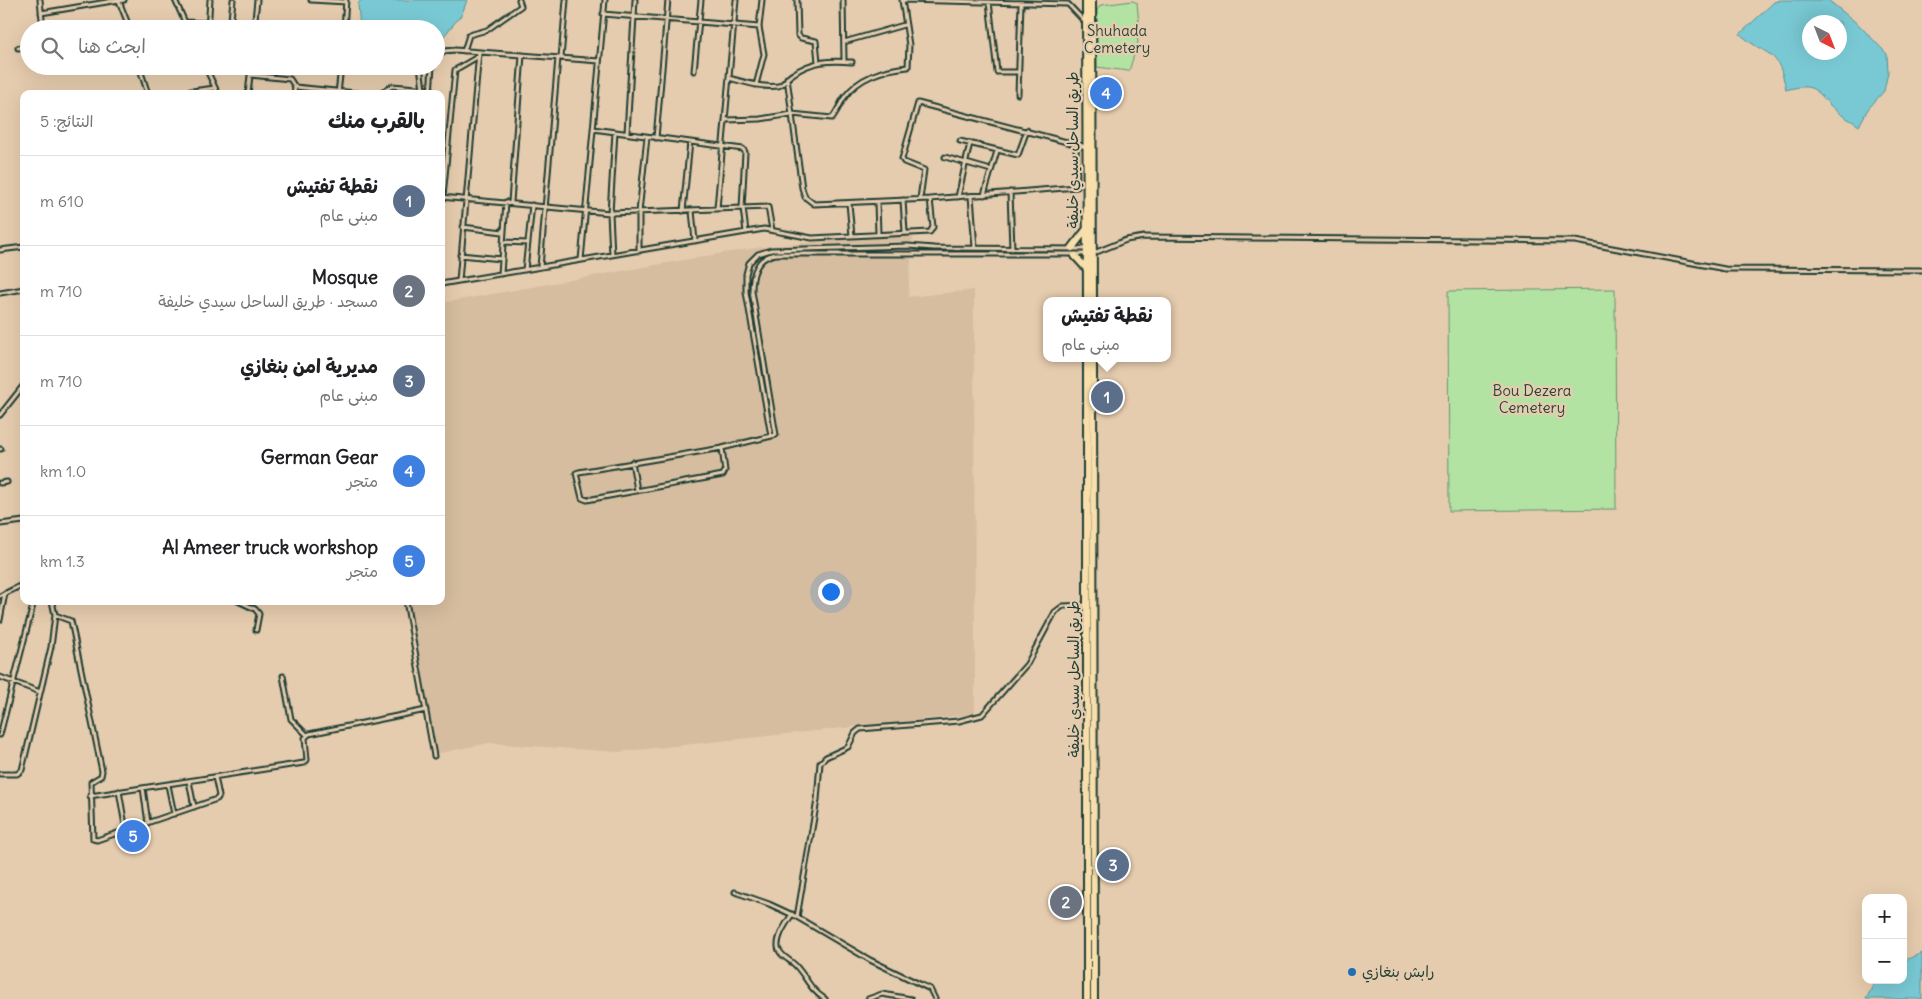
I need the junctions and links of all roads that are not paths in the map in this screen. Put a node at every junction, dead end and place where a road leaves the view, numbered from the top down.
1 (40, 0) edge
2 (119, 0) edge
3 (124, 0) edge
4 (175, 0) edge
5 (210, 0) edge
6 (232, 0) edge
7 (257, 0) edge
8 (311, 0) edge
9 (519, 0) edge
10 (566, 0) edge
11 (605, 0) edge
12 (635, 0) edge
13 (668, 0) edge
14 (701, 0) edge
15 (736, 0) edge
16 (762, 0) edge
17 (797, 0) edge
18 (843, 0) edge
19 (903, 0) edge
20 (1070, 0) edge
21 (1086, 0) edge
22 (1092, 0) edge
23 (346, 1) edge
24 (989, 2) junction
25 (1021, 3) junction
26 (1068, 4) junction
27 (42, 13) junction
28 (603, 14) junction
29 (633, 16) junction
30 (667, 19) junction
31 (43, 20) edge
32 (127, 20) edge
33 (184, 20) edge
34 (209, 20) edge
35 (231, 20) edge
36 (255, 20) edge
37 (345, 20) edge
38 (699, 22) junction
39 (1086, 24) junction
40 (733, 25) junction
41 (904, 25) junction
42 (759, 27) junction
43 (844, 42) junction
44 (445, 51) edge
45 (464, 51) junction
46 (479, 54) junction
47 (522, 55) junction
48 (559, 58) junction
49 (599, 61) junction
50 (844, 61) junction
51 (818, 62) junction
52 (852, 62) dead end
53 (694, 71) dead end
54 (1018, 72) junction
55 (142, 75) edge
56 (209, 75) edge
57 (250, 75) joint
58 (340, 75) edge
59 (421, 75) edge
60 (431, 75) edge
61 (728, 78) junction
62 (787, 78) junction
63 (756, 85) junction
64 (215, 88) joint
65 (295, 88) joint
66 (423, 89) joint
67 (147, 90) edge
68 (200, 90) edge
69 (248, 90) edge
70 (317, 90) edge
71 (339, 90) edge
72 (386, 90) edge
73 (430, 90) edge
74 (1018, 94) dead end
75 (792, 114) junction
76 (725, 120) junction
77 (593, 129) junction
78 (1026, 130) junction
79 (615, 132) junction
80 (627, 133) junction
81 (647, 137) junction
82 (656, 138) junction
83 (960, 141) dead end
84 (690, 142) junction
85 (970, 143) junction
86 (1076, 144) junction
87 (722, 146) junction
88 (1086, 147) junction
89 (997, 150) junction
90 (944, 157) dead end
91 (966, 163) junction
92 (445, 165) edge
93 (991, 170) junction
94 (1077, 187) junction
95 (1086, 187) junction
96 (1010, 192) junction
97 (984, 195) junction
98 (971, 196) junction
99 (445, 197) edge
100 (958, 197) junction
101 (920, 199) junction
102 (930, 199) junction
103 (464, 200) junction
104 (903, 200) junction
105 (508, 202) junction
106 (877, 202) junction
107 (850, 203) junction
108 (532, 205) junction
109 (546, 206) junction
110 (742, 208) junction
111 (717, 209) junction
112 (586, 211) junction
113 (683, 211) junction
114 (692, 211) junction
115 (639, 212) junction
116 (610, 213) junction
117 (463, 228) junction
118 (772, 230) junction
119 (1086, 230) junction
120 (504, 232) junction
121 (746, 232) junction
122 (905, 232) junction
123 (878, 234) junction
124 (852, 236) junction
125 (695, 241) junction
126 (503, 242) junction
127 (528, 243) junction
128 (20, 248) edge
129 (883, 248) junction
130 (925, 248) junction
131 (975, 248) junction
132 (1072, 248) junction
133 (1012, 249) junction
134 (0, 250) edge
135 (639, 251) junction
136 (1091, 251) junction
137 (884, 254) junction
138 (924, 254) junction
139 (460, 255) junction
140 (612, 255) junction
141 (1075, 256) junction
142 (502, 259) junction
143 (581, 260) junction
144 (540, 267) junction
145 (1086, 268) junction
146 (525, 270) junction
147 (1922, 270) edge
148 (501, 274) junction
149 (459, 281) junction
150 (445, 283) edge
151 (20, 290) edge
152 (752, 291) junction
153 (746, 292) junction
154 (0, 293) edge
155 (1086, 297) edge
156 (1093, 297) edge
157 (1087, 362) edge
158 (1093, 362) edge
159 (20, 390) edge
160 (0, 415) edge
161 (771, 436) junction
162 (722, 448) junction
163 (632, 462) junction
164 (7, 482) dead end
165 (0, 483) edge
166 (637, 490) junction
167 (20, 522) edge
168 (0, 524) edge
169 (20, 586) edge
170 (5, 593) junction
171 (0, 596) edge
172 (33, 605) edge
173 (53, 605) edge
174 (246, 605) edge
175 (407, 605) edge
176 (1086, 605) junction
177 (55, 615) junction
178 (0, 620) edge
179 (256, 630) dead end
180 (283, 676) dead end
181 (0, 677) edge
182 (13, 682) junction
183 (40, 692) junction
184 (426, 710) junction
185 (0, 735) edge
186 (307, 735) junction
187 (434, 756) dead end
188 (0, 774) edge
189 (215, 777) junction
190 (189, 781) junction
191 (168, 784) junction
192 (143, 788) junction
193 (119, 791) junction
194 (90, 796) junction
195 (194, 807) junction
196 (174, 814) junction
197 (148, 823) junction
198 (126, 831) junction
199 (735, 892) dead end
200 (792, 914) junction
201 (797, 917) junction
202 (825, 999) edge
203 (868, 999) edge
204 (911, 999) edge
205 (935, 999) edge
206 (1088, 999) edge
207 (1094, 999) edge

1 - 27 street
2 - 3 street
2 - 27 street
2 - 32 street
4 - 33 street
5 - 34 street
6 - 35 street
7 - 36 street
8 - 23 street
9 - 45 street
10 - 48 street
11 - 28 street
12 - 29 street
13 - 30 street
14 - 38 street
15 - 40 street
16 - 42 street
17 - 51 street
18 - 43 street
19 - 24 street
19 - 41 street
20 - 26 street
21 - 39 highway, طريق الساحل سيدي خليفة
22 - 136 highway
23 - 37 street
24 - 25 street
24 - 54 street
25 - 26 street
25 - 54 street
26 - 39 street
27 - 31 street
28 - 29 street
28 - 49 street
29 - 30 street
29 - 80 street
30 - 38 street
30 - 82 street
38 - 40 street
38 - 53 street
39 - 88 highway, طريق الساحل سيدي خليفة
40 - 42 street
40 - 61 street
41 - 43 street
41 - 75 street
42 - 63 street
43 - 50 street
44 - 45 street
45 - 46 street
46 - 47 street
46 - 92 street
46 - 103 street
47 - 48 street
47 - 105 street
48 - 49 street
48 - 109 street
49 - 77 street
50 - 51 street
50 - 52 street
51 - 62 street
54 - 74 street
55 - 67 street
56 - 64 street
57 - 65 street
57 - 69 street
58 - 71 street
59 - 66 street
60 - 73 street
61 - 63 street
61 - 76 street
62 - 63 street
62 - 75 street
64 - 68 street
65 - 70 street
66 - 72 street
75 - 76 street
75 - 107 street
76 - 87 street
77 - 79 street
77 - 112 street
78 - 86 street
78 - 89 street
78 - 101 street
79 - 80 street
79 - 116 street
80 - 81 street
81 - 82 street
81 - 115 street
82 - 84 street
83 - 85 street
84 - 87 street
84 - 113 street
85 - 89 street
85 - 91 street
86 - 88 street
86 - 94 street
87 - 110 street
87 - 111 street
88 - 95 highway, طريق الساحل سيدي خليفة
89 - 93 street
90 - 91 street
91 - 93 street
91 - 100 street
93 - 97 street
94 - 95 street
94 - 96 street
95 - 119 highway, طريق الساحل سيدي خليفة
96 - 97 street
96 - 133 street
97 - 98 street
98 - 100 street
98 - 131 street
99 - 103 street
100 - 102 street
101 - 102 street
101 - 104 street
102 - 122 street
103 - 105 street
103 - 117 street
104 - 106 street
104 - 122 street
105 - 108 street
105 - 120 street
106 - 107 street
106 - 123 street
107 - 124 street
108 - 109 street
108 - 127 street
109 - 112 street
109 - 144 street
110 - 111 street
110 - 118 street
110 - 121 street
111 - 114 street
112 - 116 street
112 - 143 street
113 - 114 street
113 - 115 street
114 - 125 street
115 - 116 street
115 - 135 street
116 - 140 street
117 - 120 street
117 - 139 street
118 - 121 street
118 - 124 street
119 - 132 highway
119 - 136 highway, طريق الساحل سيدي خليفة
120 - 126 street
121 - 125 street
122 - 123 street
123 - 124 street
125 - 135 street
126 - 127 street
126 - 142 street
127 - 146 street
128 - 134 street
129 - 130 street
129 - 137 street
129 - 153 street
130 - 131 street
130 - 138 street
131 - 133 street
132 - 133 street
132 - 136 street
135 - 140 street
136 - 141 street
136 - 145 highway, طريق الساحل سيدي خليفة
136 - 147 street
136 - 156 highway
137 - 138 street
137 - 152 street
138 - 141 street
139 - 142 street
139 - 149 street
140 - 143 street
141 - 145 highway
142 - 148 street
143 - 144 street
144 - 146 street
145 - 155 highway, طريق الساحل سيدي خليفة
146 - 148 street
148 - 149 street
149 - 150 street
151 - 154 street
152 - 153 street
152 - 161 street
153 - 161 street
157 - 176 highway, طريق الساحل سيدي خليفة
158 - 207 highway
159 - 160 street
161 - 162 street
162 - 163 street
162 - 166 street
163 - 166 street
163 - 166 street
164 - 165 street
167 - 168 street
169 - 170 street
170 - 171 street
170 - 178 street
172 - 182 street
173 - 177 street
174 - 179 street
175 - 184 street
176 - 201 street
176 - 206 highway, طريق الساحل سيدي خليفة
177 - 183 street
177 - 194 street
180 - 186 street
181 - 182 street
182 - 183 street
182 - 185 street
183 - 188 street
184 - 186 street
184 - 187 street
186 - 189 street
189 - 190 street
189 - 195 street
190 - 191 street
190 - 195 street
191 - 192 street
191 - 196 street
192 - 193 street
192 - 197 street
193 - 194 street
193 - 198 street
194 - 198 street
195 - 196 street
196 - 197 street
197 - 198 street
199 - 200 street
200 - 201 street
200 - 202 street
201 - 205 street
203 - 204 street

